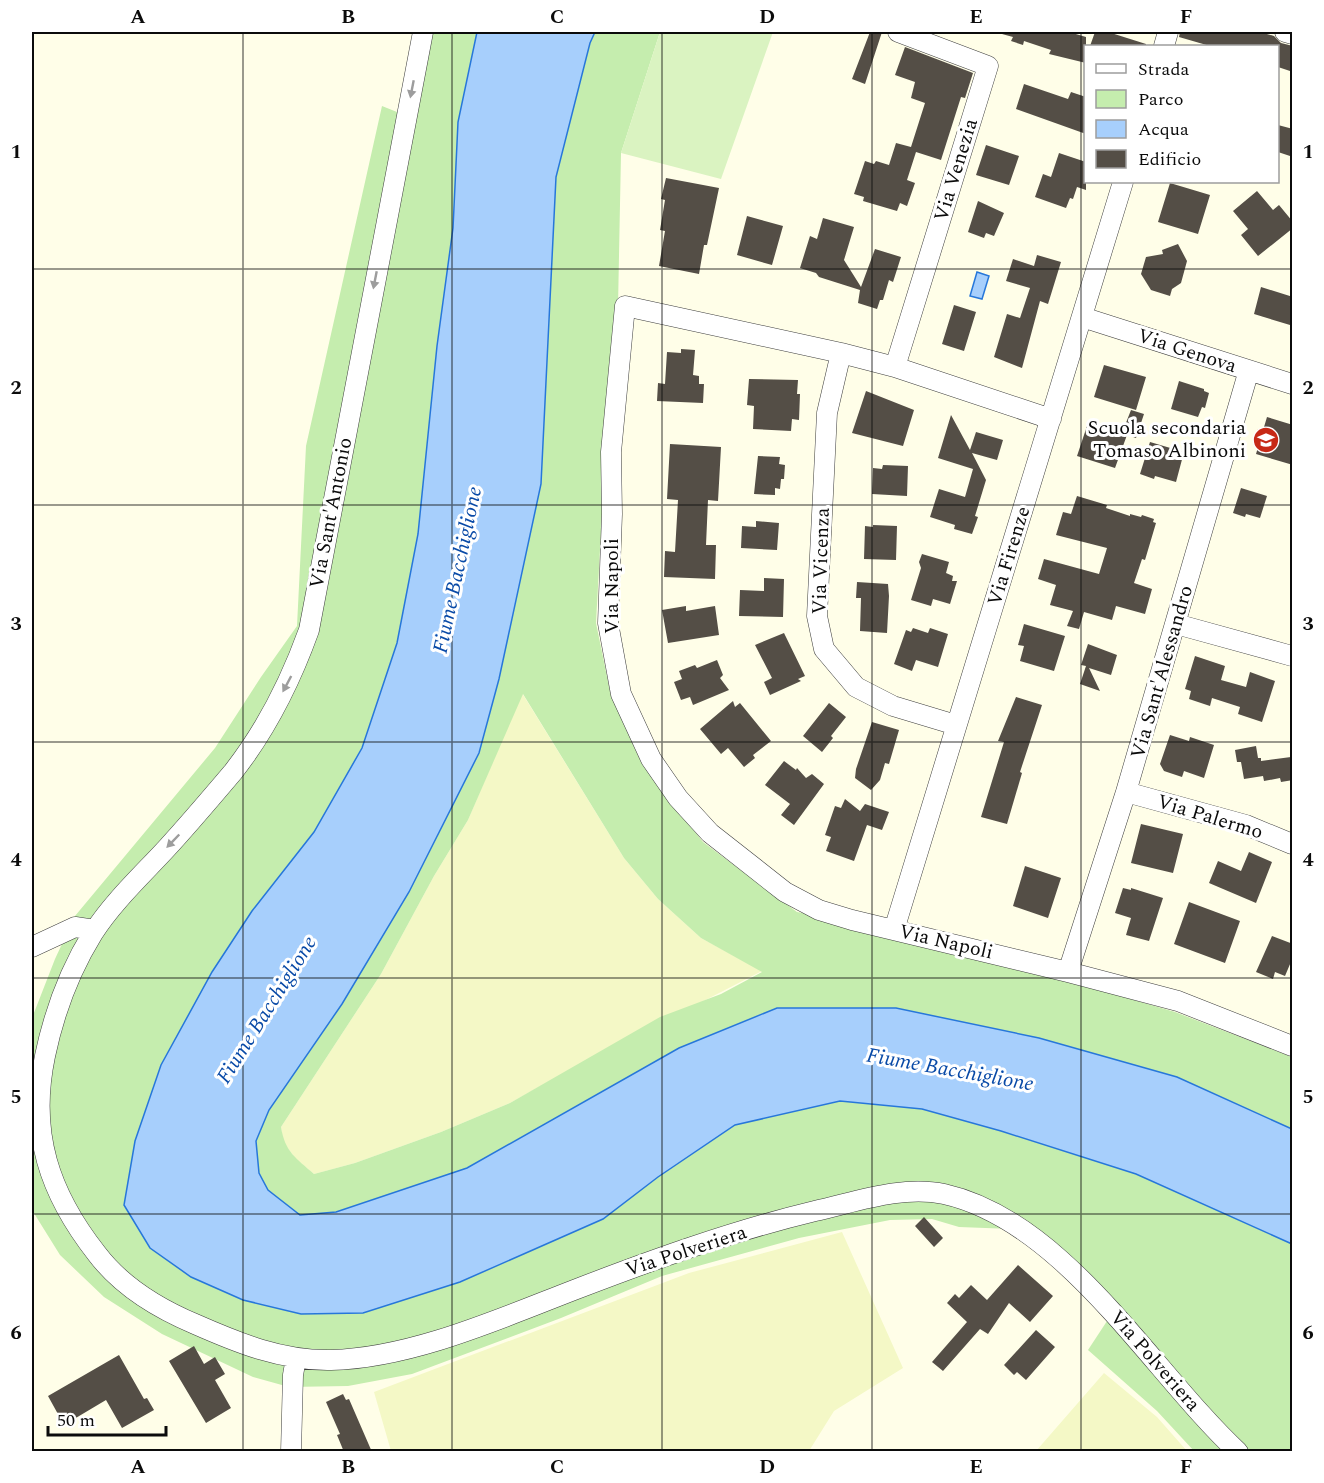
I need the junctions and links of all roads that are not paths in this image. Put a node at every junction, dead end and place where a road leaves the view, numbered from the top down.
1 (423, 32) edge
2 (898, 32) edge
3 (1285, 32) edge
4 (1293, 34) edge
5 (1123, 183) edge
6 (1082, 317) junction
7 (841, 353) junction
8 (895, 367) junction
9 (1249, 370) junction
10 (1293, 384) edge
11 (1051, 419) junction
12 (1176, 624) junction
13 (1293, 656) edge
14 (956, 725) junction
15 (1126, 792) junction
16 (1293, 844) edge
17 (95, 930) junction
18 (894, 930) junction
19 (32, 947) edge
20 (1068, 972) junction
21 (1293, 1046) edge
22 (81, 1233) joint
23 (296, 1358) junction
24 (291, 1452) edge
25 (1238, 1452) edge

1 -> 17 street, Via Sant'Antonio
2 - 8 street, Via Venezia
3 - 4 street
5 - 6 street, Via Firenze
6 - 9 street, Via Genova
6 - 11 street, Via Firenze
7 - 8 street, Via Napoli
7 - 14 street, Via Vicenza
7 - 18 street, Via Napoli
8 - 11 street, Via Napoli
9 - 10 street, Via Genova
9 - 12 street, Via Sant'Alessandro
11 - 14 street, Via Firenze
12 - 13 street
12 - 15 street, Via Sant'Alessandro
14 - 18 street, Via Firenze
15 - 16 street, Via Palermo
15 - 20 street, Via Sant'Alessandro
17 - 19 street
17 - 22 street, Via Sant'Antonio
18 - 20 street, Via Napoli
20 - 21 street, Via Napoli
22 - 23 street, Via Polveriera
23 - 24 street
23 - 25 street, Via Polveriera

